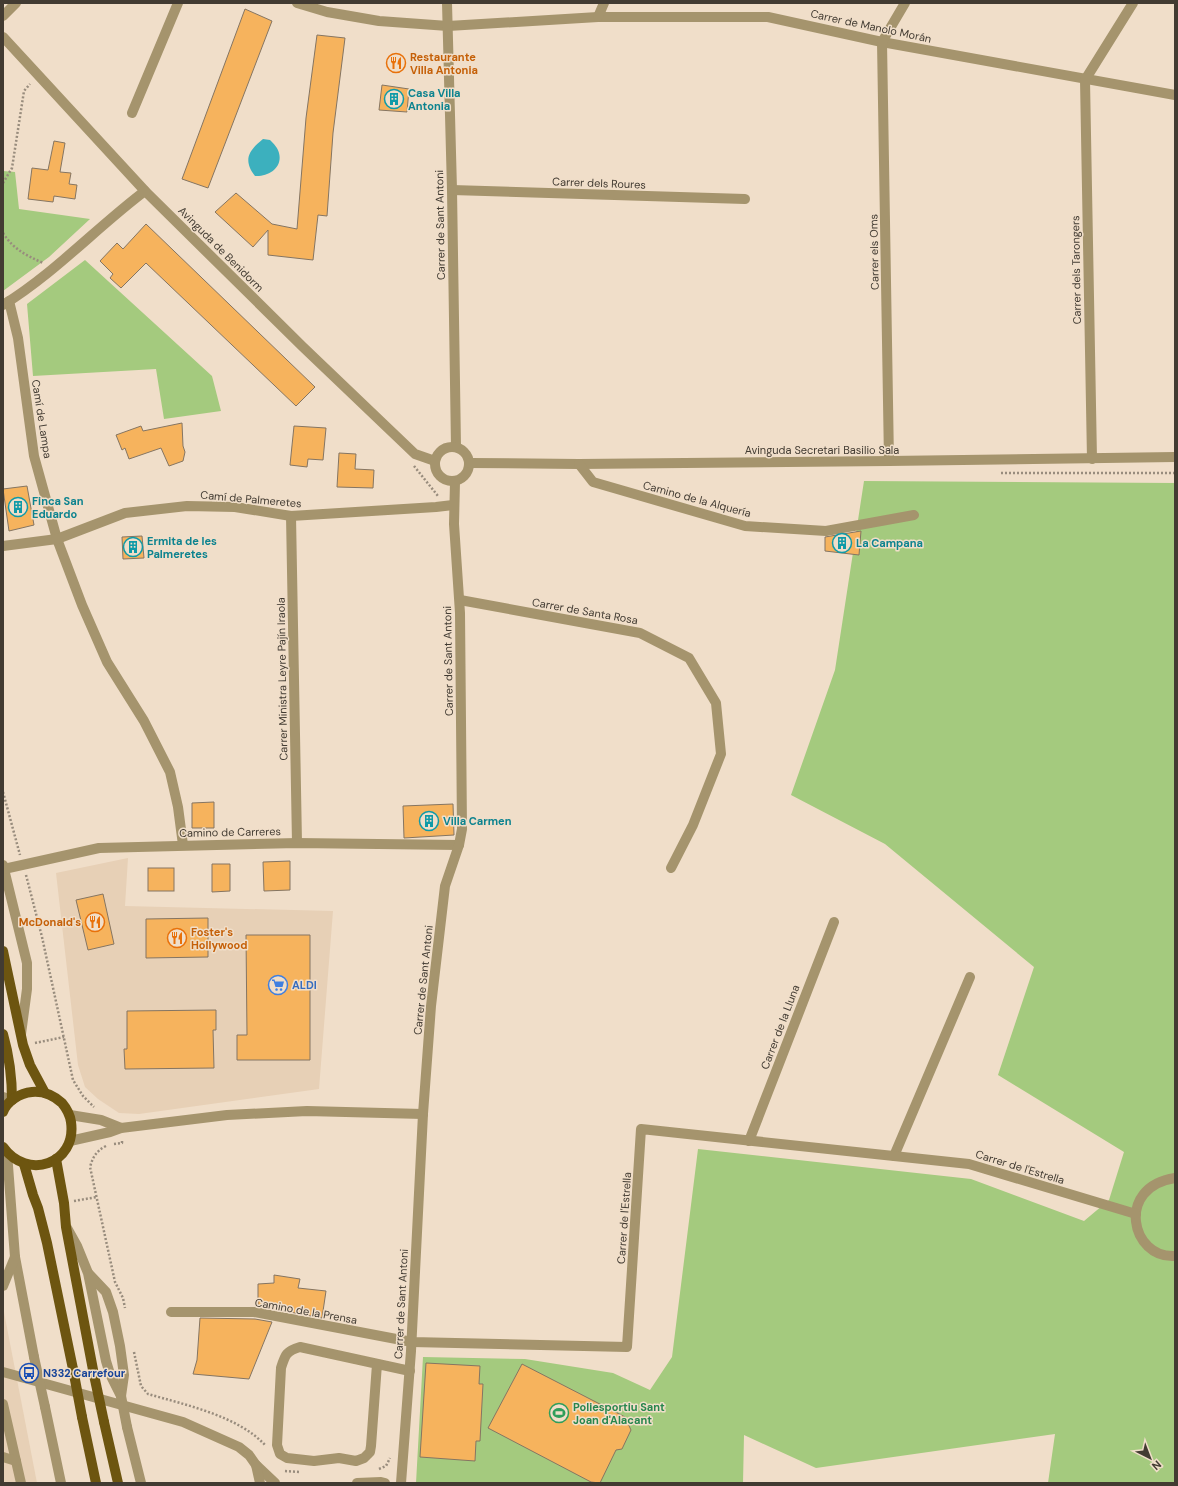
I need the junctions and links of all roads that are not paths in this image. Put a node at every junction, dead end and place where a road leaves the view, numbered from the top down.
1 (16, 3) edge
2 (178, 3) edge
3 (297, 3) edge
4 (447, 3) edge
5 (604, 3) edge
6 (905, 3) edge
7 (1133, 3) edge
8 (3, 16) edge
9 (598, 17) junction
10 (448, 26) junction
11 (3, 37) edge
12 (882, 42) junction
13 (1084, 80) junction
14 (1175, 95) edge
15 (132, 114) dead end
16 (452, 190) junction
17 (145, 191) junction
18 (745, 199) dead end
19 (6, 303) edge
20 (456, 447) junction
21 (1175, 457) edge
22 (1092, 459) junction
23 (435, 461) junction
24 (889, 462) junction
25 (470, 463) junction
26 (579, 464) junction
27 (454, 482) junction
28 (453, 505) junction
29 (914, 515) dead end
30 (291, 516) junction
31 (57, 539) junction
32 (3, 546) edge
33 (460, 600) junction
34 (298, 842) junction
35 (183, 845) junction
36 (459, 845) junction
37 (4, 867) edge
38 (671, 868) dead end
39 (834, 922) dead end
40 (3, 951) edge
41 (970, 977) dead end
42 (3, 1034) edge
43 (21, 1034) junction
44 (45, 1093) junction
45 (7, 1099) edge
46 (3, 1112) edge
47 (423, 1114) junction
48 (70, 1115) junction
49 (121, 1128) junction
50 (70, 1141) junction
51 (749, 1141) junction
52 (5, 1150) edge
53 (894, 1156) junction
54 (56, 1159) junction
55 (24, 1164) junction
56 (1175, 1178) edge
57 (1136, 1214) junction
58 (66, 1227) junction
59 (1175, 1256) edge
60 (15, 1257) junction
61 (88, 1273) junction
62 (3, 1286) edge
63 (171, 1312) dead end
64 (412, 1342) junction
65 (377, 1364) junction
66 (410, 1371) junction
67 (3, 1372) edge
68 (121, 1396) junction
69 (3, 1404) edge
70 (5, 1425) edge
71 (3, 1457) edge
72 (16, 1461) junction
73 (256, 1465) junction
74 (21, 1483) edge
75 (61, 1483) edge
76 (96, 1483) edge
77 (118, 1483) edge
78 (141, 1483) edge
79 (260, 1483) edge
80 (274, 1483) edge
81 (357, 1483) edge
82 (385, 1483) edge
83 (401, 1483) edge

1 - 8 street
2 - 15 street
3 - 10 street, Carrer de Manolo Morán
4 - 10 street, Carrer de Sant Antoni
5 - 9 street
6 - 12 street
7 - 13 street
9 - 10 street, Carrer de Manolo Morán
9 - 12 street, Carrer de Manolo Morán
10 - 16 street, Carrer de Sant Antoni
11 - 17 street, Avinguda de Benidorm
12 - 13 street, Carrer de Manolo Morán
12 - 24 street, Carrer els Oms
13 - 14 street, Carrer de Manolo Morán
13 - 22 street, Carrer dels Tarongers
16 - 18 street, Carrer dels Roures
16 - 20 street, Carrer de Sant Antoni
17 - 19 street
17 - 23 street, Avinguda de Benidorm
19 - 31 street, Camí de Lampa
20 - 23 street
20 - 25 street
21 - 22 street, Avinguda Secretari Basilio Sala
22 - 24 street, Avinguda Secretari Basilio Sala
23 - 27 street
24 - 26 street, Avinguda Secretari Basilio Sala
25 - 26 street, Avinguda Secretari Basilio Sala
25 - 27 street
26 - 29 street, Camino de la Alquería
27 - 28 street, Carrer de Sant Antoni
28 - 30 street, Camí de Palmeretes
28 - 33 street, Carrer de Sant Antoni
30 - 31 street, Camí de Palmeretes
30 - 34 street, Carrer Ministra Leyre Pajín Iraola
31 - 32 street, Camí de Palmeretes
31 - 35 street, Camí de Lampa
33 - 36 street, Carrer de Sant Antoni
33 - 38 street, Carrer de Santa Rosa
34 - 35 street, Camino de Carreres
34 - 36 street, Camino de Carreres
35 - 37 street, Camino de Carreres
36 - 47 street, Carrer de Sant Antoni
37 - 43 street
39 - 51 street, Carrer de la Lluna
40 - 43 main road
41 - 53 street
42 - 45 main road
43 - 44 main road
44 - 45 main road
44 - 48 main road
45 - 46 main road
47 - 49 street
47 - 64 street, Carrer de Sant Antoni
48 - 49 street
48 - 50 main road
49 - 50 street
50 - 54 main road
51 - 53 street, Carrer de l'Estrella
51 - 64 street, Carrer de l'Estrella
52 - 55 main road
52 - 60 street
53 - 57 street, Carrer de l'Estrella
54 - 55 main road
54 - 58 main road
55 - 76 main road, bridge
56 - 57 street
57 - 59 street
58 - 61 street
58 - 77 main road, bridge
60 - 62 street
60 - 75 street, bridge
61 - 68 street
61 - 68 street
63 - 64 street, Camino de la Prensa
64 - 66 street, Carrer de Sant Antoni
65 - 65 street
65 - 66 street
66 - 83 street, Carrer de Sant Antoni
67 - 73 street
68 - 78 street, bridge
69 - 70 street
70 - 72 street
71 - 72 street
72 - 74 street
73 - 79 street
73 - 80 street
81 - 82 street

